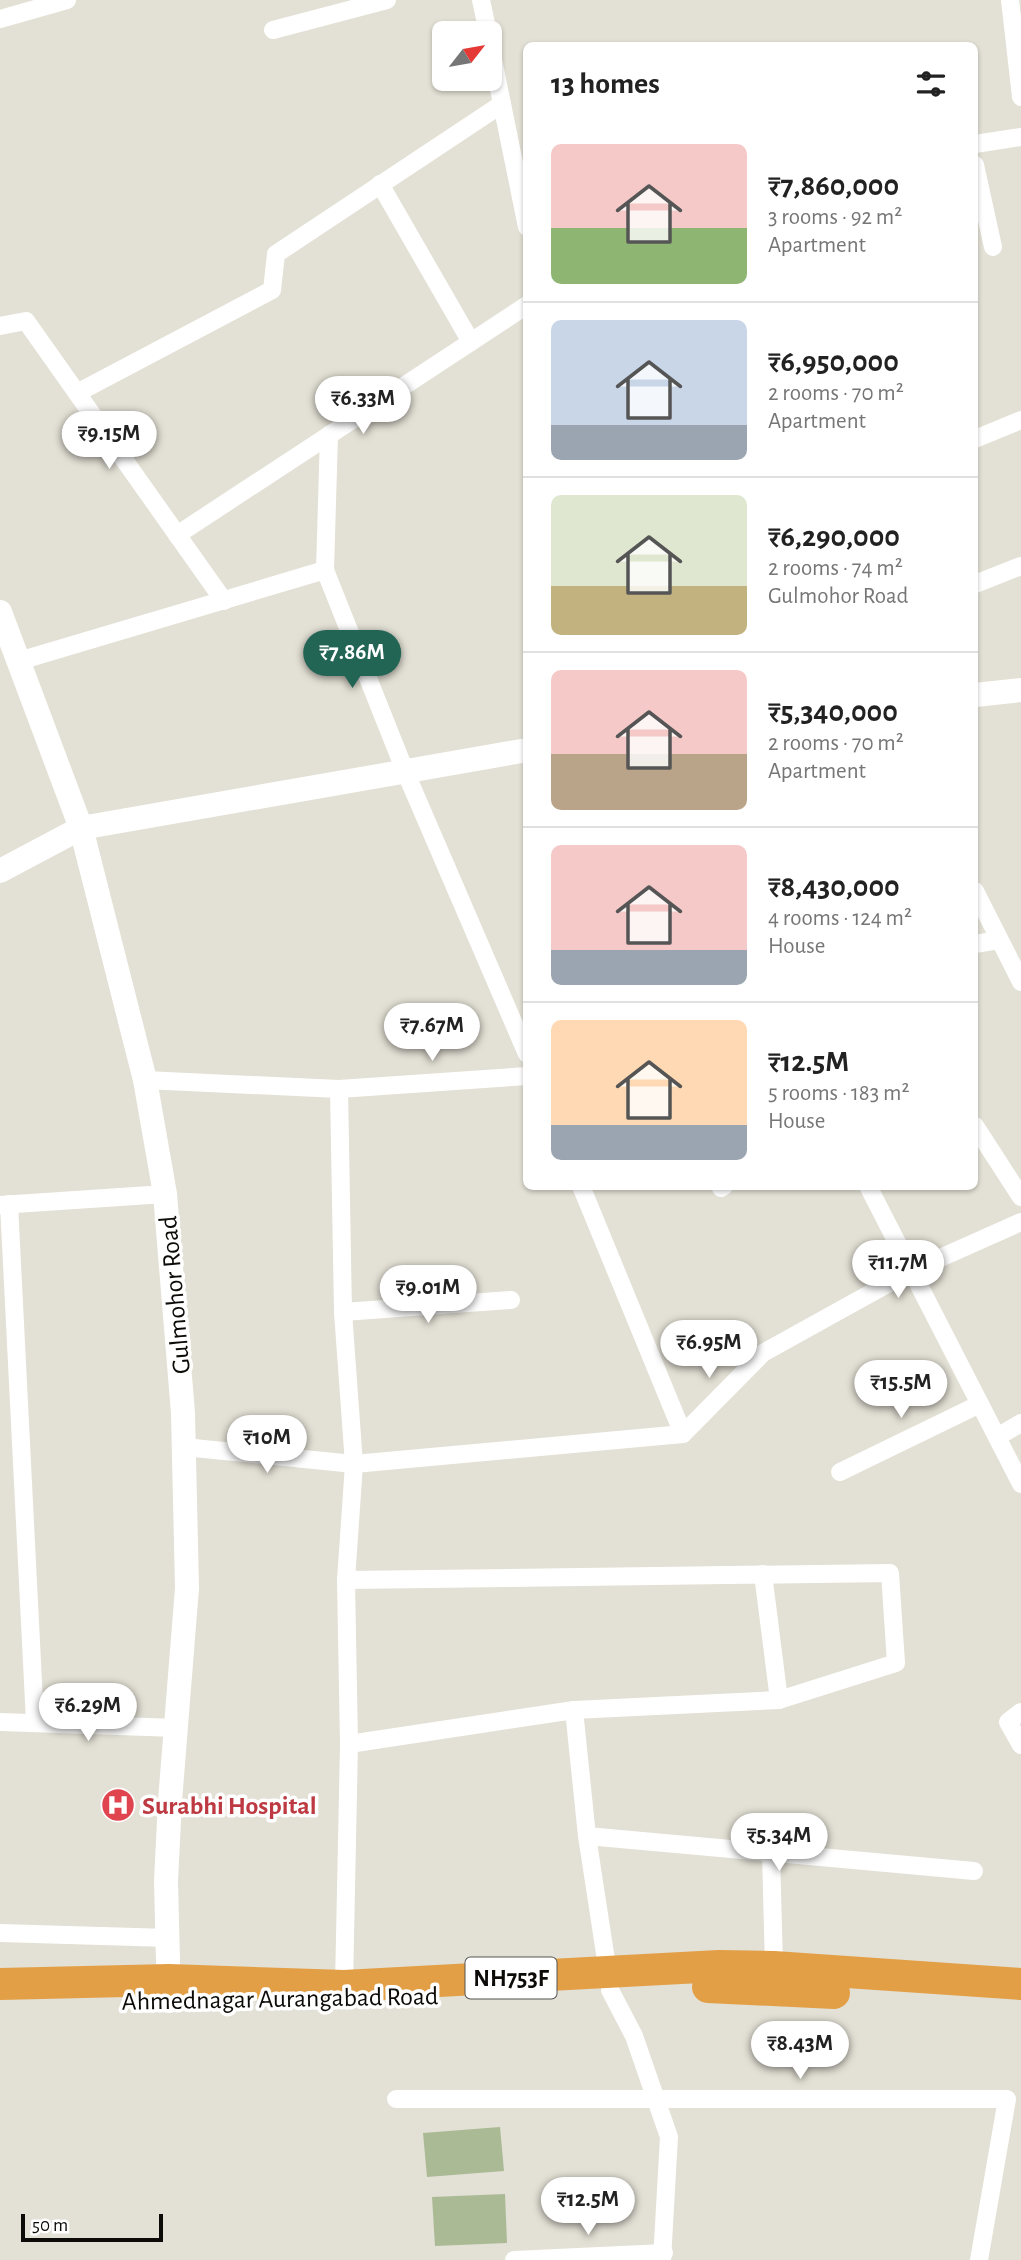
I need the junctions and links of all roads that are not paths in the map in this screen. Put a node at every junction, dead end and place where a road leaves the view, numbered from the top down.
1 (67, 0) edge
2 (387, 0) edge
3 (481, 0) edge
4 (1010, 0) edge
5 (0, 19) edge
6 (485, 21) edge
7 (273, 30) dead end
8 (1017, 35) edge
9 (499, 91) edge
10 (1021, 97) edge
11 (502, 104) junction
12 (1021, 137) edge
13 (978, 144) edge
14 (978, 179) edge
15 (380, 184) junction
16 (523, 205) edge
17 (993, 247) dead end
18 (523, 308) edge
19 (0, 326) edge
20 (471, 342) junction
21 (77, 393) junction
22 (1021, 420) edge
23 (329, 435) junction
24 (978, 438) edge
25 (177, 535) junction
26 (1021, 566) edge
27 (324, 570) junction
28 (978, 583) edge
29 (224, 601) junction
30 (0, 612) edge
31 (19, 661) junction
32 (1021, 690) edge
33 (978, 695) edge
34 (523, 751) edge
35 (405, 771) junction
36 (81, 828) junction
37 (0, 871) edge
38 (978, 897) edge
39 (999, 940) junction
40 (978, 944) edge
41 (1021, 982) edge
42 (523, 1045) edge
43 (523, 1076) edge
44 (145, 1080) junction
45 (340, 1089) junction
46 (978, 1131) edge
47 (583, 1190) edge
48 (870, 1190) edge
49 (165, 1194) junction
50 (1021, 1197) edge
51 (4, 1204) edge
52 (1021, 1222) edge
53 (911, 1270) junction
54 (512, 1300) dead end
55 (342, 1312) junction
56 (8, 1343) edge
57 (980, 1404) junction
58 (1021, 1423) edge
59 (683, 1434) junction
60 (997, 1437) junction
61 (184, 1447) junction
62 (354, 1464) junction
63 (840, 1472) dead end
64 (1021, 1484) edge
65 (763, 1574) junction
66 (346, 1580) junction
67 (779, 1700) junction
68 (574, 1710) junction
69 (1021, 1712) edge
70 (35, 1721) junction
71 (0, 1722) edge
72 (177, 1728) junction
73 (349, 1744) junction
74 (1021, 1745) edge
75 (587, 1836) junction
76 (771, 1853) junction
77 (974, 1871) dead end
78 (0, 1933) edge
79 (169, 1938) junction
80 (774, 1967) junction
81 (609, 1982) junction
82 (0, 1984) edge
83 (1021, 1984) edge
84 (344, 1986) junction
85 (169, 1991) junction
86 (0, 2005) edge
87 (1021, 2005) edge
88 (396, 2099) dead end
89 (657, 2100) junction
90 (663, 2256) edge
91 (514, 2260) edge
92 (979, 2260) edge

1 - 5 street
2 - 7 street
3 - 6 street
4 - 8 street
8 - 10 street
9 - 11 street
11 - 15 street
11 - 16 street
12 - 13 street
14 - 17 street
15 - 20 street
15 - 21 street
18 - 20 street
19 - 21 street
20 - 23 street
21 - 25 street
22 - 24 street
23 - 25 street
23 - 27 street
25 - 29 street
26 - 28 street
27 - 29 street
27 - 35 street
29 - 31 street
30 - 31 street, Gulmohor Road
31 - 36 street, Gulmohor Road
32 - 33 street
34 - 35 street
35 - 36 street
35 - 42 street
36 - 37 street
36 - 44 street, Gulmohor Road
38 - 39 street
39 - 40 street
39 - 41 street
43 - 45 street
44 - 45 street
44 - 49 street, Gulmohor Road
45 - 55 street
46 - 50 street
47 - 59 street
48 - 53 street
49 - 51 street
49 - 61 street, Gulmohor Road
51 - 56 street
52 - 53 street
53 - 57 street
53 - 59 street
54 - 55 street
55 - 62 street
56 - 70 street
57 - 60 street
57 - 63 street
58 - 60 street
59 - 62 street
60 - 64 street
61 - 62 street
61 - 72 street, Gulmohor Road
62 - 66 street
65 - 66 street
65 - 67 street
65 - 67 street
66 - 73 street
67 - 68 street
68 - 73 street
68 - 75 street
69 - 74 street
70 - 71 street
70 - 72 street
72 - 79 street, Gulmohor Road
73 - 84 street
75 - 76 street
75 - 81 street
76 - 77 street
76 - 80 street
78 - 79 street
79 - 85 street, Gulmohor Road
80 - 81 highway, NH753F
80 - 83 highway, NH753F
81 - 84 highway, NH753F
81 - 85 highway, Ahmednagar Aurangabad Road / NH753F
81 - 87 highway, Ahmednagar Aurangabad Road / NH753F
81 - 89 street
82 - 85 highway, NH753F
84 - 85 highway, NH753F
85 - 86 highway, Ahmednagar Aurangabad Road / NH753F
88 - 89 street
89 - 90 street
89 - 92 street
90 - 91 street

